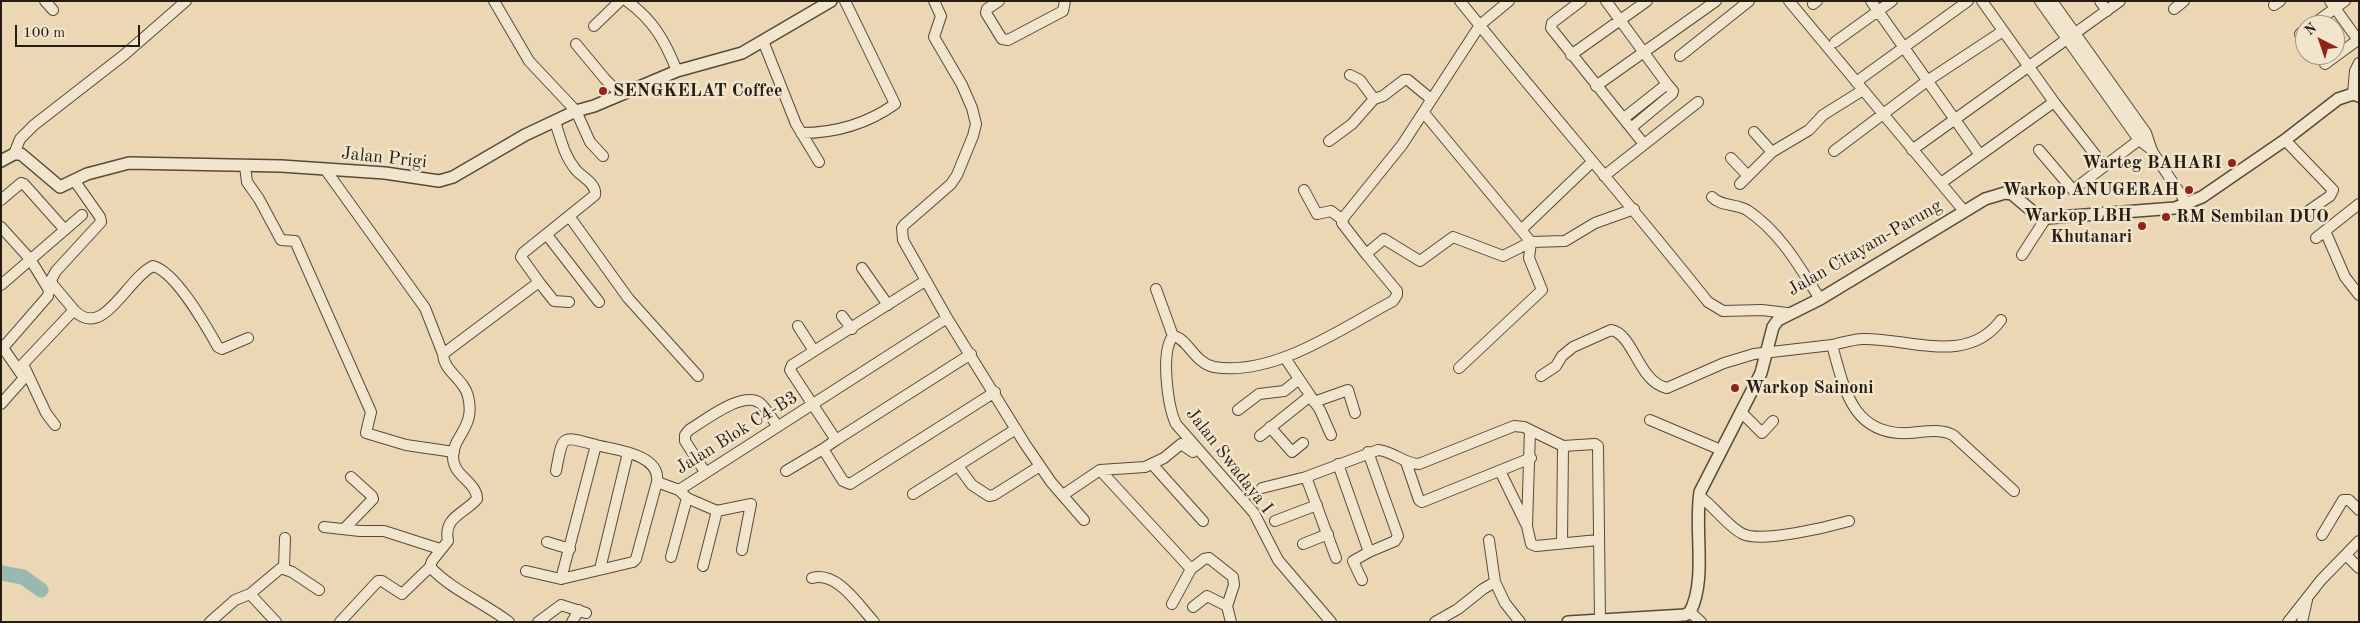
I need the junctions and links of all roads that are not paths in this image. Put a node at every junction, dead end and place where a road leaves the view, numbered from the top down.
1 (45, 1) edge
2 (186, 1) edge
3 (494, 1) edge
4 (620, 1) edge
5 (627, 1) edge
6 (832, 1) edge
7 (845, 1) edge
8 (934, 1) edge
9 (999, 1) edge
10 (1065, 1) edge
11 (1460, 1) edge
12 (1509, 1) edge
13 (1581, 1) edge
14 (1606, 1) edge
15 (1647, 1) edge
16 (1716, 1) edge
17 (1749, 1) edge
18 (1789, 1) edge
19 (1870, 1) edge
20 (1892, 1) edge
21 (1968, 1) edge
22 (1982, 1) edge
23 (2040, 1) edge
24 (2052, 1) edge
25 (2100, 1) edge
26 (2120, 1) edge
27 (2184, 1) edge
28 (2344, 1) edge
29 (2332, 5) edge
30 (2174, 9) dead end
31 (53, 10) dead end
32 (1878, 11) junction
33 (2107, 11) junction
34 (2322, 15) edge
35 (1620, 20) junction
36 (1480, 25) junction
37 (594, 26) dead end
38 (2003, 31) junction
39 (2072, 36) junction
40 (2358, 40) edge
41 (763, 41) junction
42 (1836, 42) dead end
43 (576, 44) dead end
44 (1904, 48) junction
45 (2345, 49) edge
46 (1643, 52) junction
47 (1571, 56) junction
48 (1680, 56) dead end
49 (2359, 63) edge
50 (2028, 66) junction
51 (677, 71) junction
52 (1350, 75) dead end
53 (1927, 81) junction
54 (1667, 84) junction
55 (1596, 86) junction
56 (1859, 86) junction
57 (621, 95) junction
58 (2356, 95) edge
59 (1374, 99) junction
60 (1431, 99) junction
61 (1698, 102) dead end
62 (2054, 102) junction
63 (576, 111) junction
64 (1424, 113) junction
65 (1881, 114) junction
66 (1624, 118) junction
67 (1955, 119) junction
68 (555, 122) junction
69 (1631, 128) junction
70 (1754, 132) dead end
71 (801, 133) junction
72 (2139, 140) junction
73 (2285, 140) junction
74 (1329, 141) dead end
75 (1643, 143) junction
76 (1912, 150) junction
77 (2039, 150) dead end
78 (1834, 151) dead end
79 (2152, 151) junction
80 (1772, 152) junction
81 (14, 154) junction
82 (1980, 155) junction
83 (603, 156) dead end
84 (1731, 158) dead end
85 (1, 161) edge
86 (819, 162) dead end
87 (1592, 162) junction
88 (245, 166) junction
89 (2104, 166) junction
90 (325, 169) junction
91 (1604, 176) junction
92 (1748, 176) junction
93 (74, 180) junction
94 (1740, 184) dead end
95 (1941, 184) junction
96 (1304, 190) dead end
97 (1712, 197) dead end
98 (1, 200) edge
99 (2187, 204) junction
100 (2359, 204) edge
101 (1634, 209) junction
102 (1964, 211) junction
103 (2304, 214) dead end
104 (82, 215) dead end
105 (570, 216) junction
106 (2046, 218) junction
107 (1343, 220) junction
108 (1, 227) edge
109 (65, 230) junction
110 (1521, 230) junction
111 (2325, 231) junction
112 (547, 234) junction
113 (2316, 238) dead end
114 (1530, 248) junction
115 (1366, 254) junction
116 (2022, 255) dead end
117 (30, 259) junction
118 (862, 268) dead end
119 (925, 281) junction
120 (539, 282) junction
121 (1, 285) edge
122 (1156, 289) dead end
123 (2359, 295) edge
124 (1820, 299) junction
125 (569, 302) dead end
126 (599, 302) dead end
127 (888, 304) junction
128 (74, 310) junction
129 (1762, 310) junction
130 (1787, 314) junction
131 (842, 316) dead end
132 (947, 318) junction
133 (2001, 320) dead end
134 (798, 326) dead end
135 (852, 328) junction
136 (1772, 334) junction
137 (1173, 336) junction
138 (248, 338) dead end
139 (1832, 345) junction
140 (2, 347) edge
141 (814, 351) junction
142 (1767, 353) junction
143 (443, 354) junction
144 (971, 354) junction
145 (1285, 358) junction
146 (1459, 368) dead end
147 (698, 376) dead end
148 (1541, 376) dead end
149 (1298, 379) junction
150 (994, 392) junction
151 (1312, 399) junction
152 (1, 404) edge
153 (813, 405) junction
154 (1238, 410) dead end
155 (1741, 412) junction
156 (1355, 413) dead end
157 (1650, 420) dead end
158 (1774, 421) dead end
159 (55, 425) dead end
160 (777, 426) junction
161 (1270, 428) junction
162 (1016, 429) junction
163 (1530, 430) junction
164 (1331, 435) dead end
165 (1260, 436) dead end
166 (836, 440) junction
167 (1303, 443) dead end
168 (596, 445) junction
169 (1563, 446) junction
170 (823, 450) junction
171 (1721, 450) junction
172 (454, 452) junction
173 (1368, 452) junction
174 (628, 453) junction
175 (1531, 458) junction
176 (1406, 462) junction
177 (1152, 464) junction
178 (1338, 464) junction
179 (958, 466) junction
180 (1040, 466) junction
181 (1100, 470) junction
182 (556, 471) dead end
183 (786, 471) dead end
184 (1500, 471) junction
185 (705, 472) junction
186 (351, 477) dead end
187 (1306, 477) junction
188 (657, 482) junction
189 (1262, 488) dead end
190 (679, 490) junction
191 (2014, 491) dead end
192 (1060, 493) junction
193 (913, 494) dead end
194 (1700, 496) junction
195 (687, 498) junction
196 (1317, 505) junction
197 (2359, 510) edge
198 (717, 511) junction
199 (1254, 513) junction
200 (1084, 520) dead end
201 (1203, 521) dead end
202 (1275, 521) dead end
203 (1849, 521) dead end
204 (1527, 526) junction
205 (324, 527) dead end
206 (344, 529) junction
207 (2359, 532) edge
208 (1328, 534) junction
209 (2322, 535) dead end
210 (285, 538) dead end
211 (1489, 540) dead end
212 (1598, 540) junction
213 (547, 542) dead end
214 (2358, 542) edge
215 (1562, 543) junction
216 (1303, 544) dead end
217 (440, 549) junction
218 (570, 549) junction
219 (742, 550) dead end
220 (1368, 552) junction
221 (2346, 555) junction
222 (671, 558) dead end
223 (1336, 558) dead end
224 (703, 566) dead end
225 (430, 567) junction
226 (284, 568) junction
227 (2359, 568) edge
228 (600, 569) junction
229 (1191, 569) junction
230 (526, 571) dead end
231 (812, 578) dead end
232 (561, 579) junction
233 (1362, 580) dead end
234 (1495, 582) junction
235 (319, 590) dead end
236 (250, 594) junction
237 (2306, 600) junction
238 (1172, 604) dead end
239 (1193, 606) dead end
240 (1227, 606) junction
241 (1690, 612) junction
242 (1600, 620) junction
243 (210, 622) edge
244 (276, 622) edge
245 (340, 622) edge
246 (509, 622) edge
247 (538, 622) edge
248 (572, 622) edge
249 (874, 622) edge
250 (1231, 622) edge
251 (1331, 622) edge
252 (1435, 622) edge
253 (1520, 622) edge
254 (1568, 622) edge
255 (1701, 622) edge
256 (2288, 622) edge
257 (2302, 622) edge

1 - 31 street
2 - 81 street
3 - 63 street
4 - 37 street
5 - 51 street
6 - 41 street, Jalan Prigi
7 - 71 street
8 - 119 street
9 - 10 street
11 - 36 street
12 - 36 street
13 - 47 street
14 - 35 street
15 - 35 street
16 - 46 street
17 - 48 street
18 - 56 street
19 - 32 street
20 - 32 street
21 - 44 street
22 - 38 street
23 - 39 street
24 - 39 street
25 - 33 street
26 - 33 street
27 - 30 street
28 - 29 street
29 - 34 street
29 - 40 street
32 - 42 street
32 - 44 street
33 - 39 street
35 - 46 street
35 - 47 street
36 - 60 street
36 - 87 street
38 - 50 street
38 - 53 street
39 - 50 street
39 - 72 street
39 - 79 street
40 - 45 street
41 - 51 street, Jalan Prigi
41 - 71 street
43 - 57 street
44 - 53 street
44 - 56 street
46 - 54 street
46 - 55 street
47 - 55 street
49 - 58 street
50 - 62 street
50 - 67 street
51 - 57 street, Jalan Prigi
52 - 59 street
53 - 65 street
53 - 67 street
54 - 66 street
54 - 69 street
55 - 66 street
56 - 65 street
56 - 80 street
57 - 63 street, Jalan Prigi
58 - 73 street
59 - 60 street
59 - 74 street
60 - 64 street
61 - 75 street
62 - 82 street
62 - 89 street
63 - 68 street, Jalan Prigi
63 - 83 street
64 - 107 street
64 - 110 street
65 - 76 street
65 - 78 street
66 - 69 street
67 - 76 street
67 - 82 street
68 - 90 street, Jalan Prigi
68 - 105 street
69 - 75 street
70 - 80 street
71 - 86 street
72 - 79 street
72 - 89 street
73 - 99 street
73 - 103 street
75 - 91 street
76 - 95 street
77 - 89 street
79 - 99 street
80 - 92 street
81 - 85 street
81 - 93 street, Jalan Prigi
82 - 95 street
84 - 92 street
87 - 91 street
87 - 110 street
88 - 90 street, Jalan Prigi
88 - 93 street, Jalan Prigi
88 - 172 street
90 - 143 street
91 - 101 street
92 - 94 street
93 - 128 street
95 - 102 street
96 - 107 street
97 - 124 street
98 - 109 street
99 - 106 street
100 - 111 street
101 - 114 street
101 - 129 street
102 - 106 street, Jalan Citayam-Parung
102 - 124 street, Jalan Citayam-Parung
104 - 109 street
105 - 112 street
105 - 147 street
106 - 116 street
107 - 115 street
108 - 117 street
109 - 117 street
110 - 114 street
111 - 113 street
111 - 123 street
112 - 120 street
112 - 126 street
114 - 115 street
114 - 146 street
115 - 145 street
117 - 121 street
117 - 140 street
118 - 127 street
119 - 127 street
119 - 132 street
120 - 125 street
120 - 143 street
122 - 137 street
124 - 130 street, Jalan Citayam-Parung
127 - 135 street
128 - 138 street
128 - 159 street
129 - 130 street
129 - 136 street
130 - 136 street, Jalan Citayam-Parung
131 - 135 street
132 - 144 street
132 - 153 street, Jalan Blok C4-B3
133 - 139 street
134 - 141 street
135 - 141 street
136 - 142 street
137 - 145 street
137 - 199 street, Jalan Swadaya I
139 - 142 street
139 - 191 street
140 - 152 street
141 - 153 street
142 - 148 street
142 - 155 street
143 - 172 street
144 - 150 street
144 - 166 street
145 - 149 street
149 - 151 street
149 - 154 street
150 - 162 street
150 - 170 street
151 - 156 street
151 - 161 street
151 - 164 street
153 - 160 street, Jalan Blok C4-B3
153 - 166 street
155 - 158 street
155 - 171 street
157 - 171 street
160 - 185 street, Jalan Blok C4-B3
160 - 185 street
161 - 165 street
161 - 167 street
162 - 179 street
162 - 180 street
163 - 169 street
163 - 175 street
163 - 176 street
166 - 170 street
168 - 174 street
168 - 182 street
168 - 218 street
169 - 212 street
169 - 215 street
170 - 183 street
171 - 194 street
172 - 217 street
173 - 176 street
173 - 178 street
173 - 220 street
174 - 188 street
174 - 228 street
175 - 184 street
175 - 204 street
176 - 184 street
177 - 181 street
177 - 199 street
177 - 201 street
178 - 187 street
178 - 220 street
179 - 180 street
179 - 193 street
180 - 192 street
181 - 192 street
181 - 229 street
184 - 204 street
185 - 190 street, Jalan Blok C4-B3
186 - 206 street
187 - 189 street
187 - 196 street
188 - 190 street
188 - 228 street
190 - 195 street
192 - 200 street
194 - 203 street
194 - 241 street
195 - 198 street
195 - 222 street
196 - 202 street
196 - 208 street
197 - 209 street
198 - 219 street
198 - 224 street
199 - 251 street, Jalan Swadaya I
204 - 215 street
205 - 206 street
206 - 217 street
207 - 214 street
208 - 216 street
208 - 223 street
210 - 226 street
211 - 234 street
212 - 215 street
212 - 242 street
213 - 218 street
214 - 221 street
217 - 225 street
218 - 232 street
220 - 233 street
221 - 227 street
221 - 237 street
225 - 245 street
225 - 246 street
226 - 235 street
226 - 236 street
228 - 232 street
229 - 238 street
229 - 240 street
230 - 232 street
231 - 249 street
234 - 252 street
234 - 253 street
236 - 243 street
236 - 244 street
237 - 256 street
237 - 257 street
239 - 240 street
240 - 250 street
241 - 242 street
241 - 255 street
242 - 254 street
247 - 248 street

